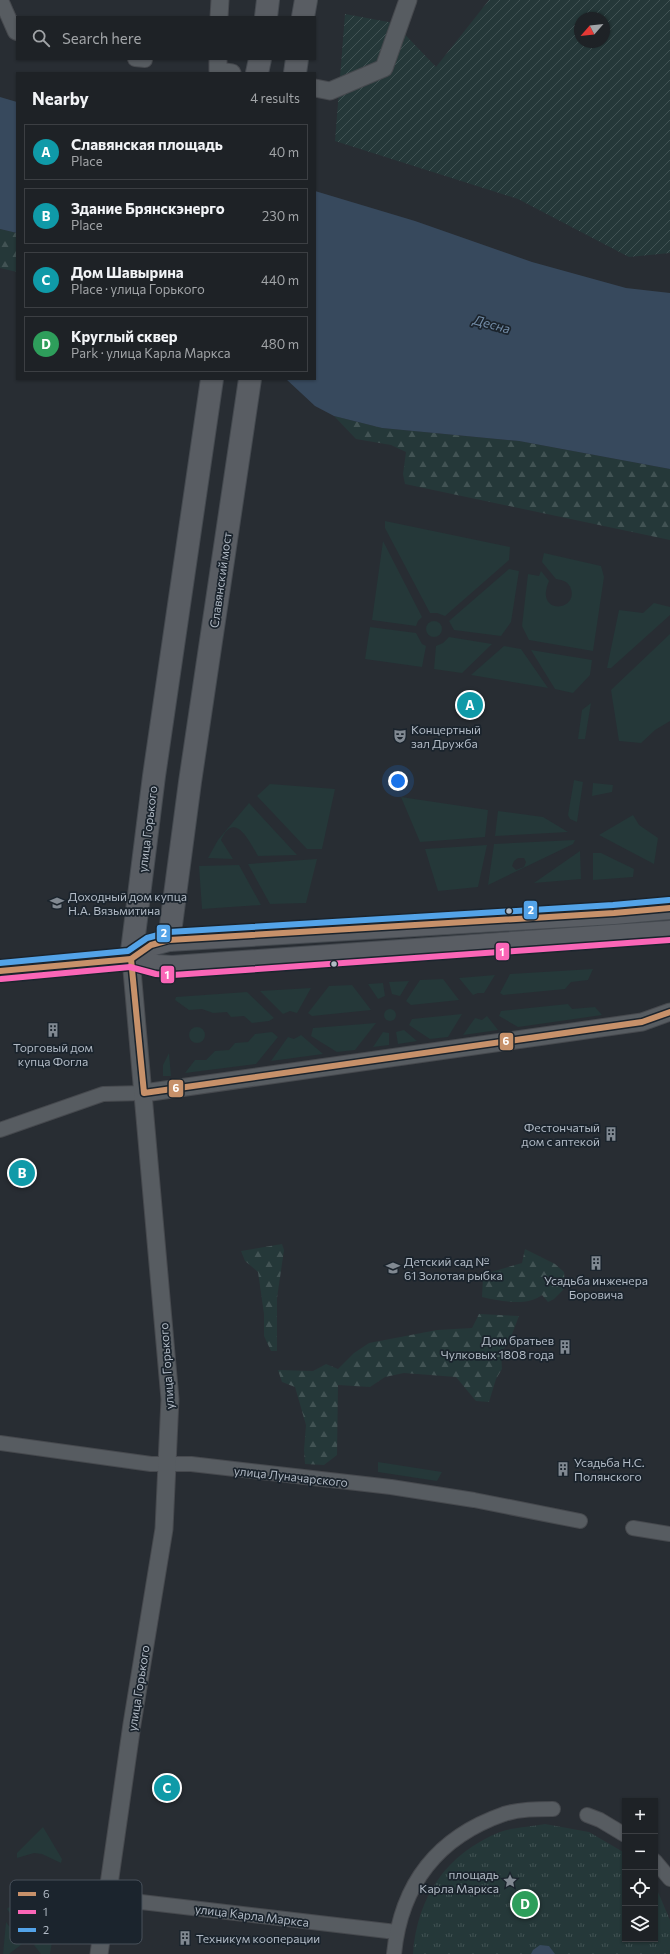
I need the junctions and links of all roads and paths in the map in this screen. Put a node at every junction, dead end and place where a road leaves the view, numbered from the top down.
1 (1, 0) edge
2 (220, 0) edge
3 (268, 0) edge
4 (306, 0) edge
5 (408, 0) edge
6 (219, 16) edge
7 (266, 16) edge
8 (303, 16) edge
9 (16, 32) edge
10 (260, 60) edge
11 (297, 60) edge
12 (258, 72) edge
13 (295, 72) edge
14 (323, 90) edge
15 (212, 380) edge
16 (250, 380) edge
17 (670, 908) edge
18 (670, 932) edge
19 (169, 940) junction
20 (131, 959) junction
21 (0, 971) edge
22 (670, 1012) edge
23 (144, 1093) junction
24 (0, 1130) edge
25 (0, 1443) edge
26 (166, 1463) junction
27 (580, 1521) dead end
28 (633, 1528) dead end
29 (670, 1534) edge
30 (553, 1809) dead end
31 (587, 1815) dead end
32 (623, 1834) edge
33 (658, 1865) edge
34 (670, 1879) edge
35 (110, 1880) edge
36 (142, 1902) edge
37 (396, 1932) junction
38 (100, 1944) edge
39 (99, 1954) edge
40 (394, 1954) edge

1 - 9 street
2 - 6 street
3 - 7 main road
4 - 8 main road
5 - 14 street
10 - 12 main road
11 - 13 main road
15 - 20 main road, улица Горького
16 - 19 main road, Славянский мост
17 - 19 main road
18 - 20 main road
19 - 20 main road
20 - 21 main road
20 - 23 street, улица Горького
22 - 23 street
23 - 24 street
23 - 26 street, улица Горького
25 - 26 street, улица Луначарского
26 - 27 street, улица Луначарского
26 - 35 street, улица Горького
28 - 29 street
30 - 37 street
31 - 32 street
33 - 34 street
36 - 37 street, улица Карла Маркса
37 - 40 street
38 - 39 street, улица Горького

